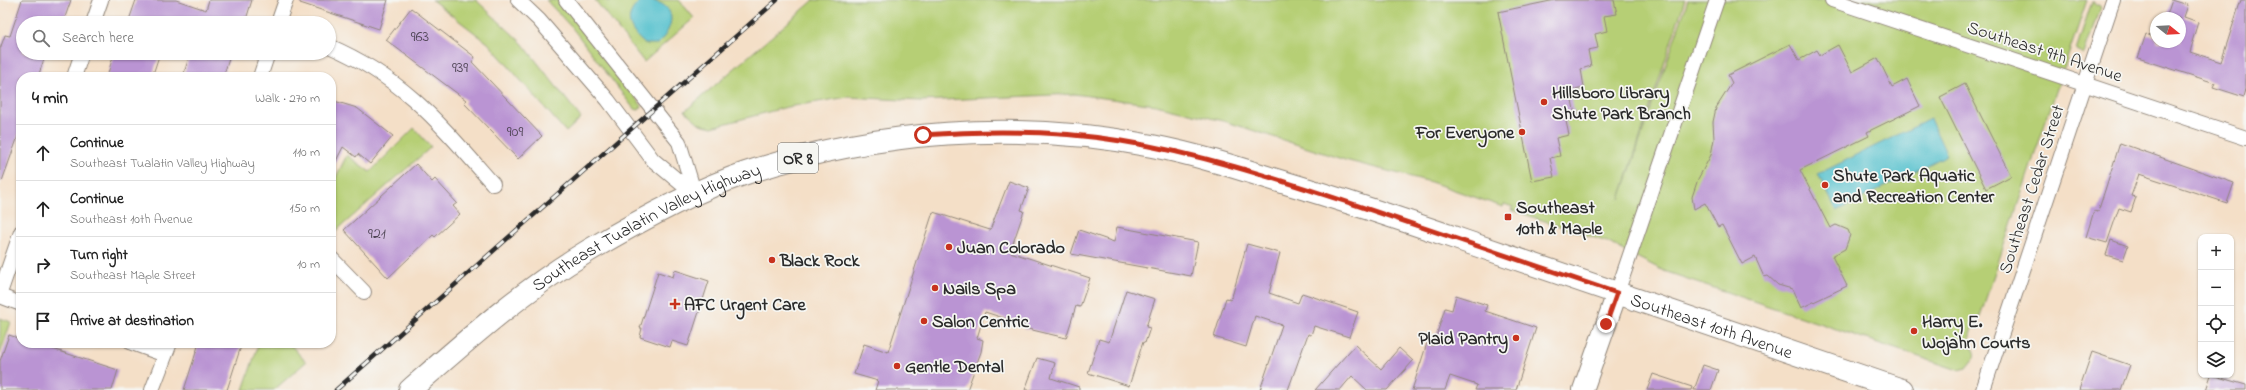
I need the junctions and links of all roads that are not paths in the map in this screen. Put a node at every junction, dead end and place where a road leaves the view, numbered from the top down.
1 (101, 0) edge
2 (286, 0) edge
3 (518, 0) edge
4 (566, 0) edge
5 (1717, 0) edge
6 (1832, 0) edge
7 (2113, 0) edge
8 (95, 16) edge
9 (280, 16) edge
10 (336, 49) edge
11 (80, 60) edge
12 (266, 60) edge
13 (76, 72) edge
14 (262, 72) edge
15 (2085, 84) junction
16 (2246, 138) edge
17 (1225, 164) joint
18 (493, 184) dead end
19 (695, 195) junction
20 (16, 247) edge
21 (336, 263) edge
22 (364, 292) dead end
23 (0, 293) edge
24 (1617, 293) junction
25 (0, 296) edge
26 (16, 302) edge
27 (167, 349) edge
28 (152, 390) edge
29 (410, 390) edge
30 (1583, 390) edge
31 (1902, 390) edge
32 (1983, 390) edge

1 - 8 street
2 - 9 street
3 - 19 street
4 - 19 street
5 - 24 street
6 - 15 street, Southeast 9th Avenue
7 - 15 street, Southeast Cedar Street
10 - 18 street
11 - 13 street
12 - 14 street
15 - 16 street, Southeast 9th Avenue
15 - 32 street, Southeast Cedar Street
17 - 19 main road, Southeast Tualatin Valley Highway / OR 8
17 - 24 main road, Southeast 10th Avenue / OR 8
19 - 29 main road, Southeast Tualatin Valley Highway / OR 8
20 - 23 street
21 - 22 street
24 - 30 street
24 - 31 main road, Southeast 10th Avenue / OR 8
25 - 26 street
27 - 28 street

